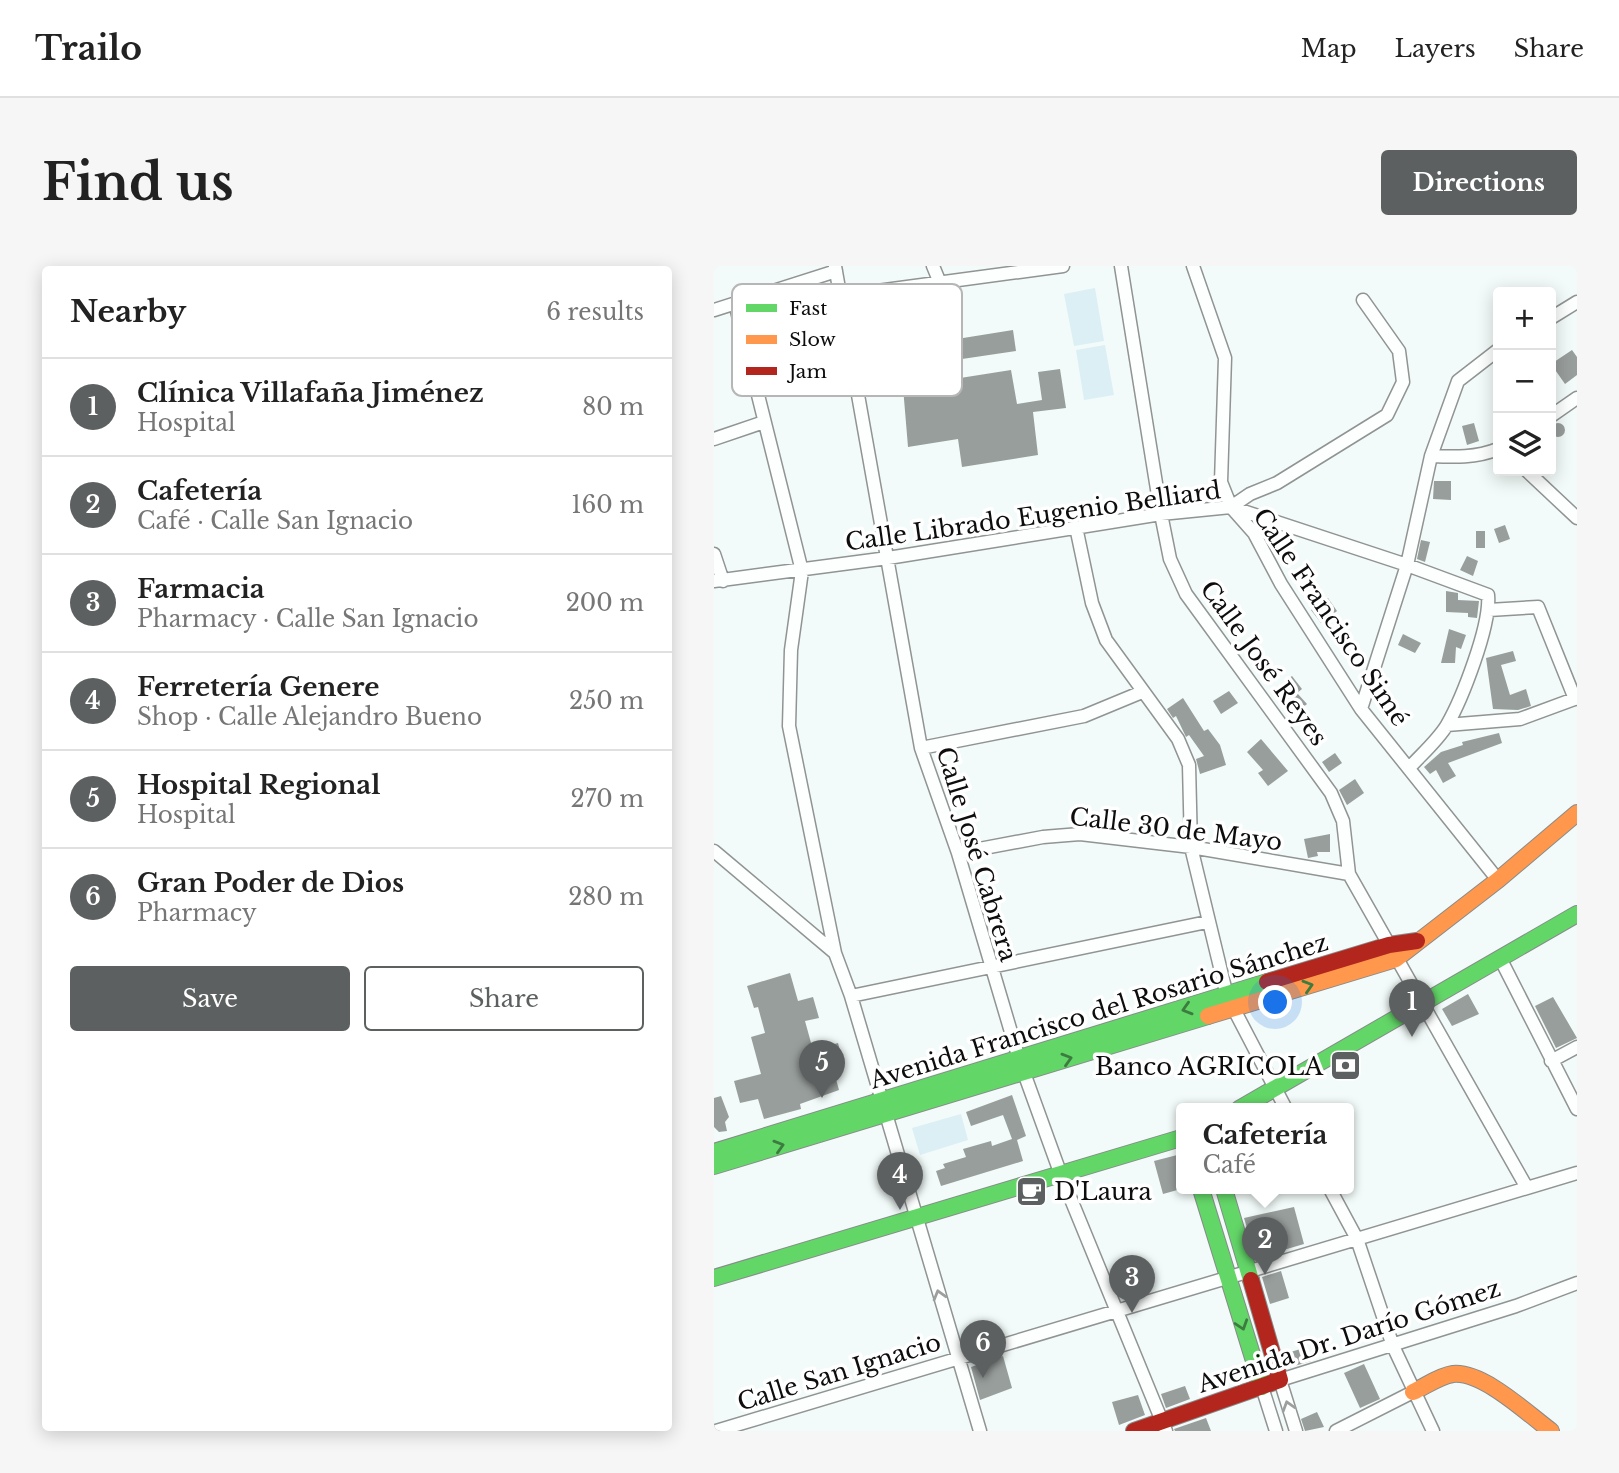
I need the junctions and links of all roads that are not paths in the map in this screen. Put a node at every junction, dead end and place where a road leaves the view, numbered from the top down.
1 (933, 266) edge
2 (1063, 266) edge
3 (1121, 266) edge
4 (1193, 266) edge
5 (836, 269) edge
6 (1023, 269) edge
7 (940, 283) junction
8 (791, 284) edge
9 (932, 284) edge
10 (1363, 300) dead end
11 (1577, 302) edge
12 (732, 304) edge
13 (714, 310) edge
14 (1556, 315) edge
15 (1493, 354) edge
16 (758, 396) edge
17 (858, 396) edge
18 (1577, 398) edge
19 (1555, 413) edge
20 (764, 422) junction
21 (714, 439) edge
22 (1493, 450) edge
23 (1431, 456) junction
24 (1532, 476) edge
25 (1231, 507) junction
26 (1161, 514) junction
27 (1577, 518) edge
28 (1076, 527) junction
29 (714, 554) edge
30 (888, 558) junction
31 (1407, 565) junction
32 (803, 571) junction
33 (719, 581) edge
34 (1489, 610) junction
35 (1142, 692) junction
36 (1576, 698) edge
37 (1361, 709) junction
38 (1447, 725) junction
39 (921, 748) junction
40 (1410, 766) junction
41 (1577, 813) edge
42 (1191, 847) junction
43 (714, 851) edge
44 (958, 853) junction
45 (1349, 874) junction
46 (1498, 880) junction
47 (1577, 914) edge
48 (1207, 922) junction
49 (1392, 952) junction
50 (835, 953) junction
51 (1501, 960) junction
52 (990, 966) junction
53 (851, 996) junction
54 (1230, 1003) junction
55 (1423, 1003) junction
56 (1577, 1047) edge
57 (1551, 1060) junction
58 (1021, 1065) junction
59 (1275, 1089) junction
60 (1250, 1103) edge
61 (1283, 1103) edge
62 (883, 1107) junction
63 (1577, 1109) edge
64 (1176, 1140) edge
65 (714, 1152) edge
66 (714, 1166) edge
67 (1577, 1173) edge
68 (1061, 1175) junction
69 (1527, 1188) junction
70 (1202, 1194) edge
71 (1225, 1194) edge
72 (1333, 1194) edge
73 (917, 1219) junction
74 (1357, 1239) junction
75 (1248, 1271) junction
76 (714, 1278) edge
77 (1227, 1278) junction
78 (1577, 1283) edge
79 (1116, 1311) junction
80 (1393, 1346) junction
81 (958, 1359) junction
82 (1280, 1380) junction
83 (1262, 1387) junction
84 (1413, 1392) junction
85 (1164, 1427) edge
86 (716, 1431) edge
87 (980, 1431) edge
88 (1135, 1431) edge
89 (1276, 1431) edge
90 (1296, 1431) edge
91 (1336, 1431) edge
92 (1433, 1431) edge
93 (1551, 1431) edge

1 - 7 street
2 - 6 street
3 - 26 street, Calle José Reyes
4 - 25 street, Calle Francisco Simé
5 - 8 street
6 - 7 street
7 - 9 street
10 - 25 street
11 - 14 street
12 - 13 street
15 - 23 street
16 - 20 street
17 - 30 street, Calle José Cabrera
18 - 19 street
20 - 21 street
20 - 32 street
22 - 23 street
23 - 31 street
24 - 27 street
25 - 26 street, Calle Librado Eugenio Belliard
25 - 31 street, Calle Librado Eugenio Belliard
25 - 37 street, Calle Francisco Simé
26 - 28 street, Calle Librado Eugenio Belliard
26 - 45 street, Calle José Reyes
28 - 30 street, Calle Librado Eugenio Belliard
28 - 35 street
29 - 33 street
30 - 32 street, Calle Librado Eugenio Belliard
30 - 39 street, Calle José Cabrera
31 - 34 street, Calle Librado Eugenio Belliard
31 - 37 street
32 - 33 street, Calle Librado Eugenio Belliard
32 - 50 street
34 - 36 street
34 - 38 street
35 - 39 street
35 - 42 street
36 - 38 street
37 - 40 street, Calle Francisco Simé
38 - 40 street
39 - 44 street, Calle José Cabrera
40 - 46 street, Calle Francisco Simé
41 - 46 main road, Avenida Francisco del Rosario Sánchez
42 - 44 street, Calle 30 de Mayo
42 - 45 street, Calle 30 de Mayo
42 - 48 street
43 - 50 street
44 - 52 street, Calle José Cabrera
45 - 49 street, Calle José Reyes
46 - 49 main road, Avenida Francisco del Rosario Sánchez
47 - 51 main road
48 - 52 street
48 - 54 street
49 - 54 main road, Avenida Francisco del Rosario Sánchez
49 - 55 street, Calle José Reyes
50 - 53 street
51 - 55 main road
51 - 57 street
52 - 53 street
52 - 58 street, Calle José Cabrera
53 - 62 street
54 - 58 main road, Avenida Francisco del Rosario Sánchez
54 - 59 street
55 - 59 main road
55 - 69 street, Calle José Reyes
56 - 57 street
57 - 63 street
58 - 62 main road, Avenida Francisco del Rosario Sánchez
58 - 68 street, Calle José Cabrera
59 - 60 main road
59 - 61 street
62 - 65 main road, Avenida Francisco del Rosario Sánchez
66 -> 62 main road, Avenida Francisco del Rosario Sánchez
62 - 73 street
64 - 68 main road
67 - 69 street, Calle San Ignacio
68 - 73 main road
68 - 79 street, Calle José Cabrera
69 - 74 street, Calle San Ignacio
70 - 77 main road
71 - 75 main road
72 - 74 street
73 - 76 main road
81 -> 73 street
74 - 75 street, Calle San Ignacio
74 - 80 street
75 - 77 street, Calle San Ignacio
75 - 82 main road
77 - 79 street, Calle San Ignacio
77 -> 83 main road
78 - 80 street, Avenida Dr. Darío Gómez
79 - 81 street, Calle San Ignacio
79 - 85 street, Calle José Cabrera
80 - 82 street, Avenida Dr. Darío Gómez
80 - 84 street
81 - 86 street, Calle San Ignacio
81 - 87 street
82 - 83 main road, Avenida Dr. Darío Gómez
90 -> 82 street
83 - 85 main road, Avenida Dr. Darío Gómez
83 - 89 street
84 - 91 street
84 - 92 street
84 - 93 main road
85 - 88 main road, Avenida Dr. Darío Gómez

